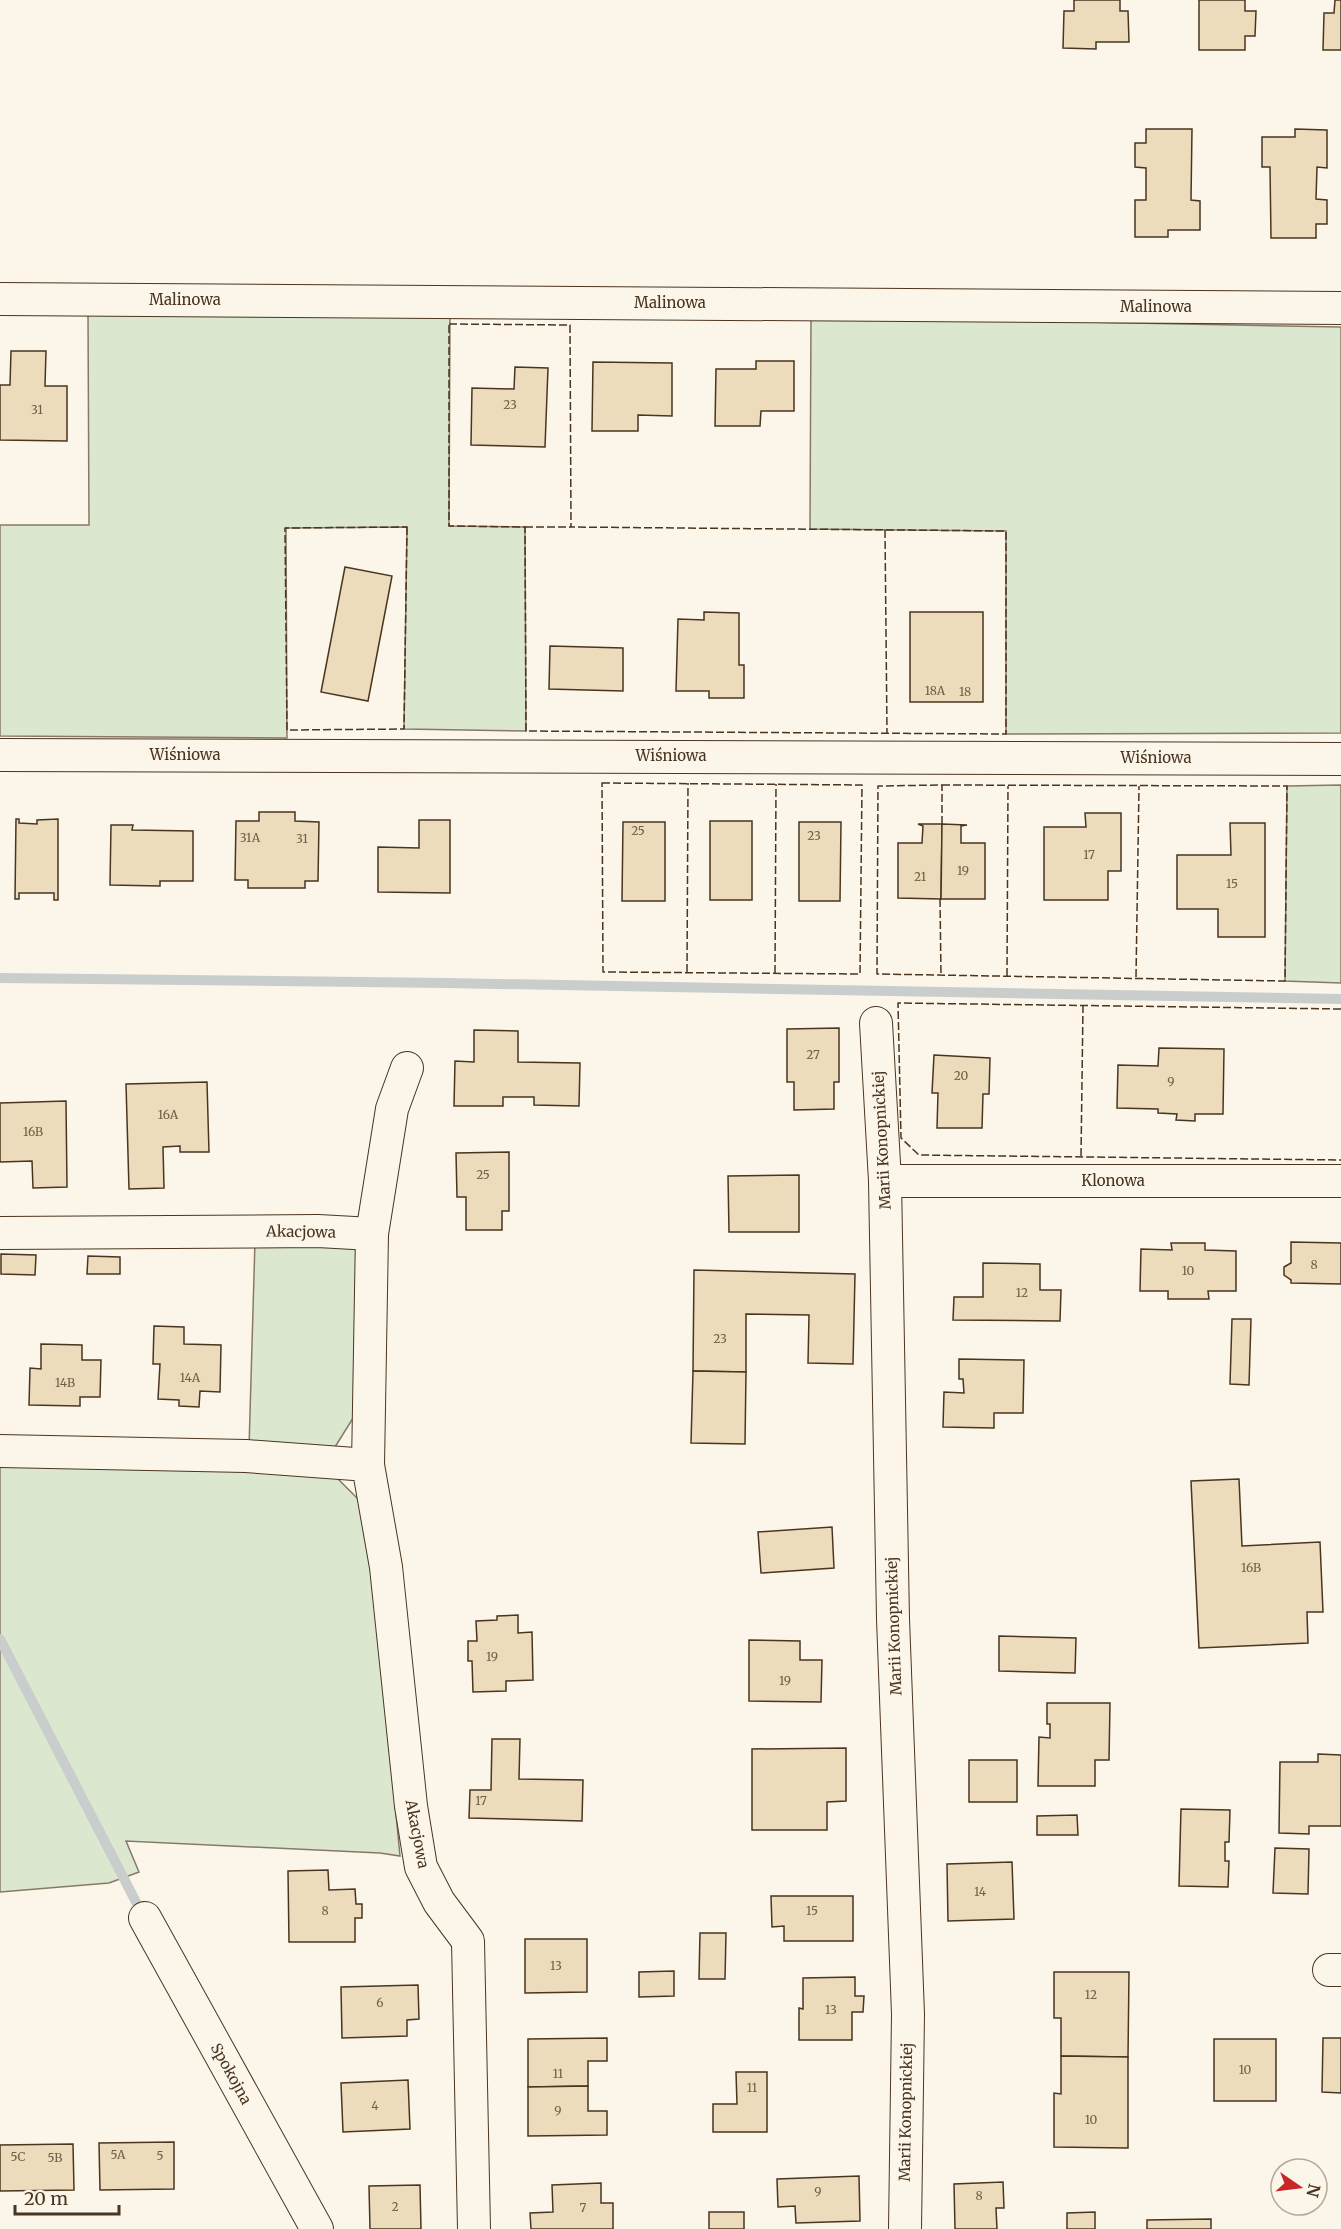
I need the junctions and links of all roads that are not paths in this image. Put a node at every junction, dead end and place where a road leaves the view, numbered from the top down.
1 (0, 299) edge
2 (1341, 308) edge
3 (0, 755) edge
4 (1341, 759) edge
5 (876, 1023) dead end
6 (407, 1068) dead end
7 (885, 1181) junction
8 (1341, 1181) edge
9 (0, 1233) edge
10 (372, 1234) junction
11 (0, 1451) edge
12 (368, 1465) junction
13 (145, 1918) dead end
14 (317, 2229) edge
15 (474, 2229) edge
16 (906, 2229) edge

1 - 2 street, Malinowa
3 - 4 street, Wiśniowa
5 - 7 street, Marii Konopnickiej
6 - 10 street
7 - 8 street, Klonowa
7 - 16 street, Marii Konopnickiej
9 - 10 street, Akacjowa
10 - 12 street, Akacjowa
11 - 12 street
12 - 15 street, Akacjowa
13 - 14 street, Spokojna

